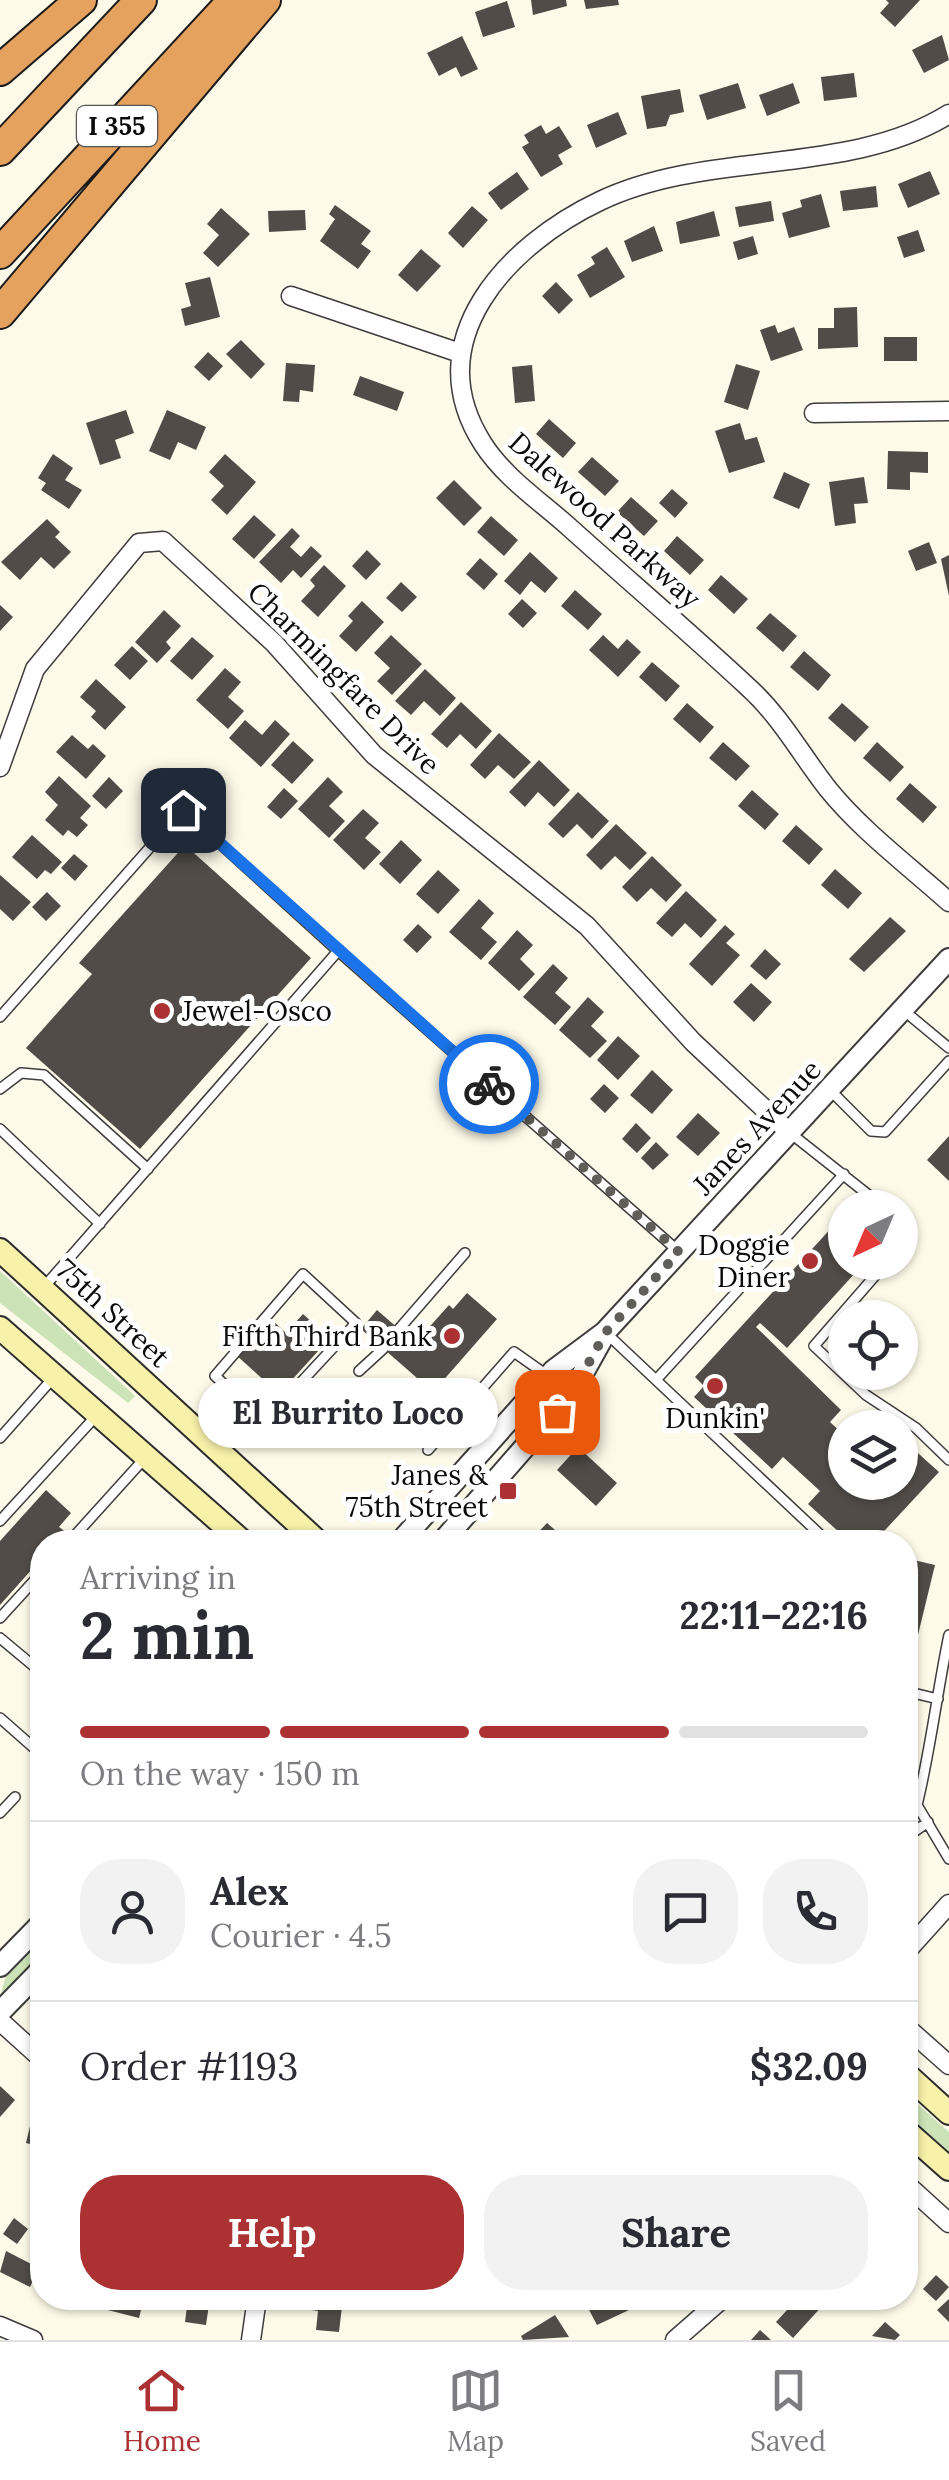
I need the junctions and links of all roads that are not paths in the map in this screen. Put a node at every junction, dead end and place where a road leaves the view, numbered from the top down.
1 (80, 0) edge
2 (141, 0) edge
3 (234, 0) edge
4 (265, 0) edge
5 (0, 70) edge
6 (949, 114) edge
7 (0, 150) edge
8 (0, 253) edge
9 (291, 296) dead end
10 (0, 312) edge
11 (458, 352) junction
12 (949, 411) edge
13 (814, 413) dead end
14 (0, 767) edge
15 (949, 902) edge
16 (338, 951) junction
17 (949, 958) edge
18 (902, 1009) junction
19 (0, 1017) edge
20 (949, 1048) edge
21 (949, 1061) edge
22 (0, 1089) edge
23 (829, 1089) junction
24 (0, 1129) edge
25 (790, 1132) junction
26 (148, 1169) junction
27 (844, 1174) junction
28 (863, 1190) edge
29 (100, 1224) junction
30 (0, 1250) edge
31 (679, 1252) junction
32 (465, 1253) dead end
33 (871, 1280) edge
34 (42, 1288) junction
35 (0, 1328) edge
36 (399, 1329) dead end
37 (606, 1332) junction
38 (383, 1349) dead end
39 (359, 1372) dead end
40 (548, 1376) junction
41 (54, 1377) junction
42 (656, 1380) junction
43 (242, 1401) junction
44 (98, 1414) junction
45 (0, 1438) edge
46 (206, 1441) junction
47 (428, 1450) dead end
48 (146, 1457) junction
49 (949, 1460) edge
50 (0, 1521) edge
51 (80, 1530) edge
52 (226, 1530) edge
53 (305, 1530) edge
54 (411, 1530) edge
55 (457, 1530) edge
56 (815, 1530) edge
57 (30, 1585) edge
58 (0, 1618) edge
59 (949, 1635) edge
60 (0, 1638) edge
61 (30, 1664) edge
62 (918, 1694) edge
63 (938, 1699) junction
64 (0, 1718) edge
65 (30, 1745) edge
66 (15, 1797) dead end
67 (0, 1813) edge
68 (928, 1822) junction
69 (918, 1829) edge
70 (949, 1859) edge
71 (949, 1904) edge
72 (30, 1935) edge
73 (918, 1938) edge
74 (0, 1966) edge
75 (30, 1981) edge
76 (0, 2012) edge
77 (0, 2021) edge
78 (918, 2037) edge
79 (30, 2048) edge
80 (949, 2064) edge
81 (918, 2085) edge
82 (949, 2113) edge
83 (918, 2142) edge
84 (949, 2169) edge
85 (918, 2196) edge
86 (949, 2223) edge
87 (256, 2310) edge
88 (710, 2310) edge
89 (0, 2326) edge
90 (22, 2338) edge
91 (252, 2340) edge
92 (676, 2340) edge

1 - 5 highway
2 - 7 highway, I 355
3 - 8 highway, I 355
4 - 10 highway
6 - 11 street
9 - 11 street
11 - 15 street, Dalewood Parkway
12 - 13 street
14 - 25 street, Charmingfare Drive
16 - 19 lane
16 - 26 lane
16 - 31 lane
17 - 18 street, Janes Avenue
18 - 20 lane
18 - 23 street, Janes Avenue
21 - 23 lane
22 - 26 lane
23 - 25 street, Janes Avenue
24 - 29 lane
25 - 27 lane
25 - 31 street, Janes Avenue
26 - 29 lane
27 - 28 lane
27 - 42 lane
29 - 34 lane
30 - 34 main road, 75th Street
31 - 37 street, Janes Avenue
32 - 36 lane
33 - 49 lane
34 - 46 main road, 75th Street
35 - 41 main road
37 - 40 street, Janes Avenue
37 - 42 lane
37 - 55 street, Janes Avenue
38 - 39 lane
40 - 47 lane
40 - 54 street, Janes Avenue
41 - 44 main road
41 - 45 lane
42 - 56 lane
43 - 43 lane
43 - 46 lane
44 - 48 main road
44 - 50 lane
46 - 53 main road, 75th Street
48 - 51 lane
48 - 52 main road
57 - 58 lane
59 - 63 lane
60 - 61 lane
62 - 63 lane
63 - 68 lane
64 - 65 lane
66 - 67 lane
68 - 69 lane
68 - 70 lane
71 - 73 street
72 - 74 street
75 - 76 street
77 - 79 street
78 - 80 street
81 - 82 main road
83 - 84 main road
85 - 86 street
87 - 91 street
88 - 92 street
89 - 90 street

